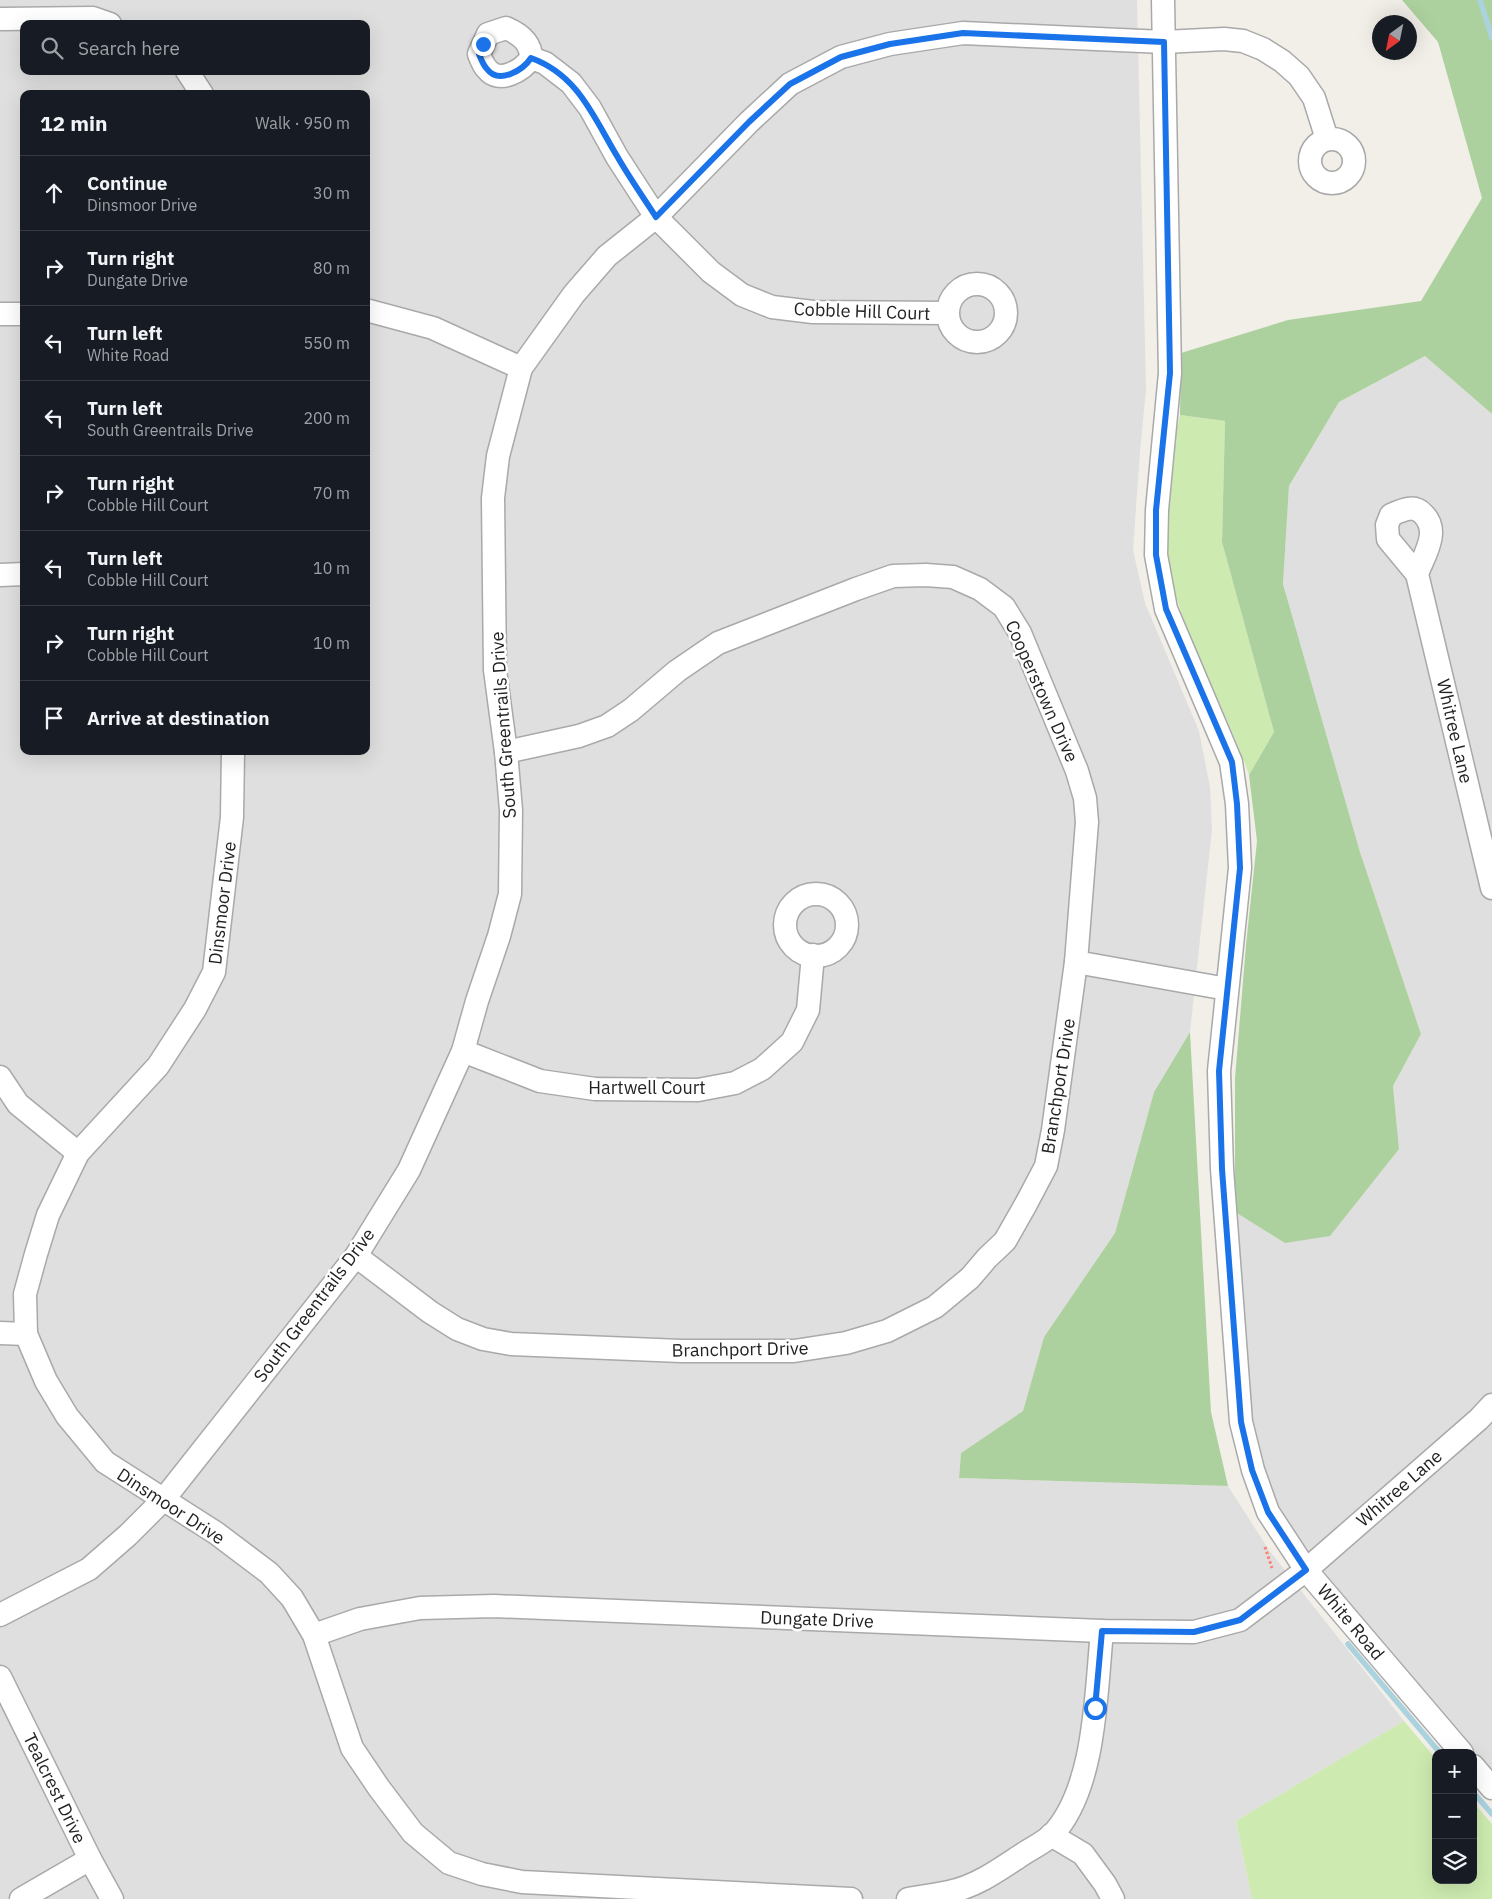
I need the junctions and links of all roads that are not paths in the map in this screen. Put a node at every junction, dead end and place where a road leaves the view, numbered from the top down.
1 (1163, 0) edge
2 (0, 19) edge
3 (99, 20) edge
4 (1164, 42) junction
5 (531, 58) dead end
6 (189, 75) edge
7 (199, 90) edge
8 (1327, 139) dead end
9 (656, 217) junction
10 (370, 311) edge
11 (947, 313) dead end
12 (0, 314) edge
13 (20, 314) edge
14 (521, 368) junction
15 (0, 574) edge
16 (20, 574) edge
17 (1417, 574) dead end
18 (506, 752) junction
19 (233, 755) edge
20 (1485, 825) edge
21 (1492, 888) edge
22 (813, 955) dead end
23 (1076, 962) junction
24 (1227, 989) junction
25 (463, 1051) junction
26 (0, 1077) edge
27 (78, 1154) junction
28 (356, 1256) junction
29 (0, 1333) edge
30 (26, 1334) junction
31 (1492, 1405) edge
32 (164, 1499) junction
33 (1306, 1570) junction
34 (0, 1614) edge
35 (1102, 1631) junction
36 (314, 1635) junction
37 (0, 1677) edge
38 (1459, 1749) edge
39 (1477, 1771) edge
40 (1492, 1788) edge
41 (1051, 1835) junction
42 (90, 1859) junction
43 (21, 1899) edge
44 (112, 1899) edge
45 (852, 1899) edge
46 (908, 1899) edge
47 (1113, 1899) edge

1 - 4 street, White Road
2 - 3 street
4 - 8 street, South Greentrails Drive
4 - 9 street, South Greentrails Drive
4 - 24 street, White Road
5 - 9 street, Cobble Hill Court
6 - 7 street
9 - 11 street, Cobble Hill Court
9 - 14 street, South Greentrails Drive
10 - 14 street
12 - 13 street
14 - 18 street, South Greentrails Drive
15 - 16 street
17 - 20 street, Whitree Lane
18 - 23 street, Cooperstown Drive
18 - 25 street, South Greentrails Drive
19 - 27 street, Dinsmoor Drive
20 - 21 street, Whitree Lane
22 - 25 street, Hartwell Court
23 - 24 street
23 - 28 street, Branchport Drive
24 - 33 street, White Road
25 - 28 street, South Greentrails Drive
26 - 27 street
27 - 30 street, Dinsmoor Drive
28 - 32 street, South Greentrails Drive
29 - 30 street
30 - 32 street, Dinsmoor Drive
31 - 33 street, Whitree Lane
32 - 34 street, South Greentrails Drive
32 - 36 street, Dinsmoor Drive
33 - 35 street, Dungate Drive
33 - 38 street, White Road
35 - 36 street, Dungate Drive
35 - 41 street
36 - 45 street, Dinsmoor Drive
37 - 42 street, Tealcrest Drive
39 - 40 street
41 - 46 street
41 - 47 street
42 - 43 street
42 - 44 street, Tealcrest Drive

